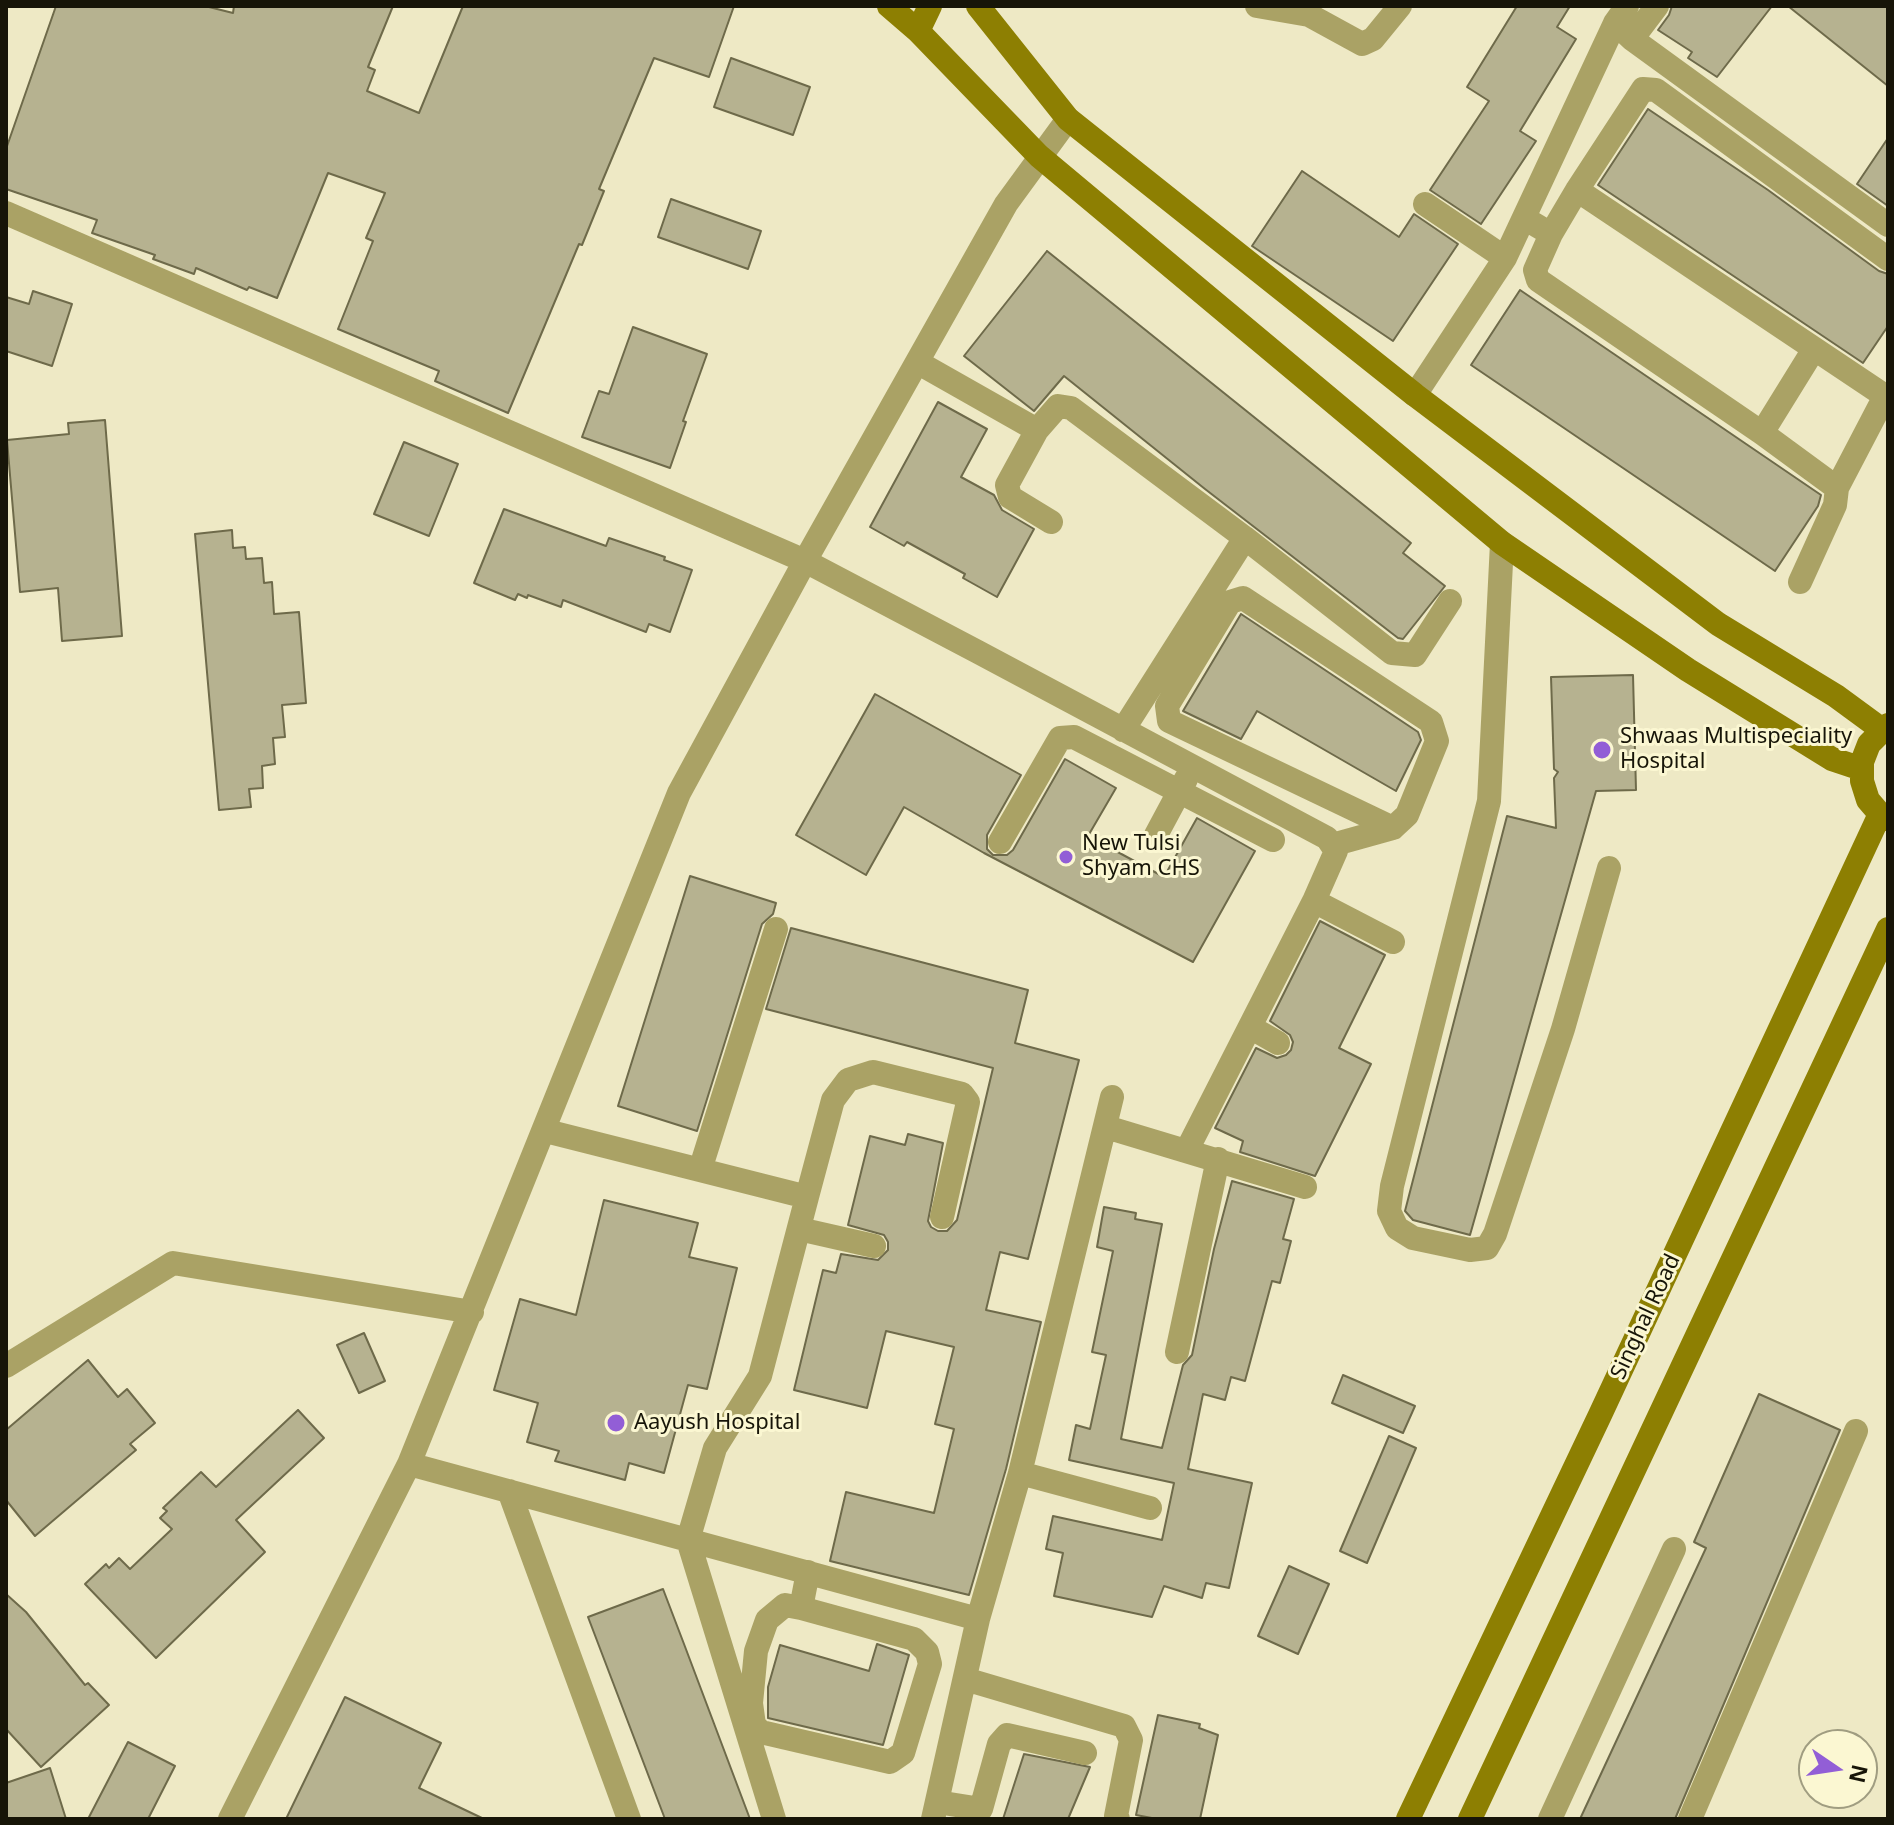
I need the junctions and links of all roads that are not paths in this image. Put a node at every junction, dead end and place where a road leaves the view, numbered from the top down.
1 (889, 6) edge
2 (930, 6) edge
3 (978, 6) edge
4 (1257, 6) edge
5 (1400, 6) edge
6 (1657, 6) edge
7 (1624, 23) edge
8 (918, 31) junction
9 (1068, 119) junction
10 (1039, 156) junction
11 (1577, 190) junction
12 (1425, 204) dead end
13 (6, 213) edge
14 (1524, 218) junction
15 (1888, 225) edge
16 (1551, 234) junction
17 (1505, 258) junction
18 (1888, 259) edge
19 (1814, 349) junction
20 (917, 362) junction
21 (1887, 393) edge
22 (1415, 395) junction
23 (1037, 430) junction
24 (1762, 433) junction
25 (1837, 488) junction
26 (1051, 522) dead end
27 (1245, 538) junction
28 (1502, 543) junction
29 (805, 561) junction
30 (1800, 582) dead end
31 (1450, 601) dead end
32 (1885, 727) edge
33 (1123, 730) junction
34 (1193, 767) junction
35 (1862, 769) junction
36 (1180, 791) junction
37 (1884, 817) edge
38 (1393, 828) junction
39 (1156, 835) dead end
40 (1273, 840) dead end
41 (1000, 842) dead end
42 (1332, 845) junction
43 (1609, 868) dead end
44 (1314, 901) junction
45 (776, 929) dead end
46 (1888, 929) edge
47 (1393, 942) dead end
48 (1250, 1027) junction
49 (1278, 1043) dead end
50 (1112, 1097) dead end
51 (1106, 1127) junction
52 (546, 1131) junction
53 (1187, 1150) junction
54 (1218, 1159) junction
55 (700, 1170) junction
56 (1305, 1187) dead end
57 (807, 1197) junction
58 (942, 1217) dead end
59 (799, 1229) junction
60 (874, 1246) dead end
61 (472, 1312) junction
62 (1177, 1352) dead end
63 (6, 1366) edge
64 (1856, 1431) dead end
65 (409, 1464) junction
66 (1020, 1473) junction
67 (509, 1491) junction
68 (1150, 1508) dead end
69 (688, 1540) junction
70 (1674, 1549) dead end
71 (808, 1572) junction
72 (801, 1608) junction
73 (978, 1619) junction
74 (965, 1679) junction
75 (1085, 1753) dead end
76 (935, 1810) edge
77 (980, 1814) edge
78 (230, 1819) edge
79 (629, 1819) edge
80 (774, 1819) edge
81 (1118, 1819) edge
82 (1408, 1819) edge
83 (1470, 1819) edge
84 (1550, 1819) edge
85 (1690, 1819) edge

1 - 8 street
2 - 8 street
3 - 9 street
4 - 5 street
6 - 7 street
7 - 14 street
7 - 15 street
8 - 10 street
9 - 10 street
9 - 22 street
10 - 20 street
10 - 28 street
11 - 16 street
11 - 18 street
11 - 19 street
12 - 17 street
13 - 29 street
14 - 16 street
14 - 17 street
16 - 24 street
17 - 22 street
19 - 21 street
19 - 24 street
20 - 23 street
20 - 29 street
21 - 25 street
22 - 32 street
23 - 26 street
23 - 27 street
24 - 25 street
25 - 30 street
27 - 31 street
27 - 33 street
28 - 35 street
28 - 43 street
29 - 33 street
29 - 52 street
32 - 35 street
33 - 34 street
34 - 36 street
34 - 42 street
35 - 37 street
36 - 39 street
36 - 40 street
36 - 41 street
37 - 82 street, Singhal Road
38 - 38 street
38 - 42 street
42 - 44 street
44 - 47 street
44 - 48 street
45 - 55 street
46 - 83 street
48 - 49 street
48 - 53 street
50 - 51 street
51 - 53 street
51 - 66 street
52 - 55 street
52 - 61 street
53 - 54 street
54 - 56 street
54 - 62 street
55 - 57 street
57 - 58 street
57 - 59 street
59 - 60 street
59 - 69 street
61 - 63 street
61 - 65 street
64 - 85 street
65 - 67 street
65 - 78 street
66 - 68 street
66 - 73 street
67 - 69 street
67 - 79 street
69 - 71 street
69 - 80 street
70 - 84 street
71 - 72 street
71 - 73 street
72 - 72 street
73 - 74 street
74 - 76 street
74 - 81 street
75 - 77 street
76 - 77 street

